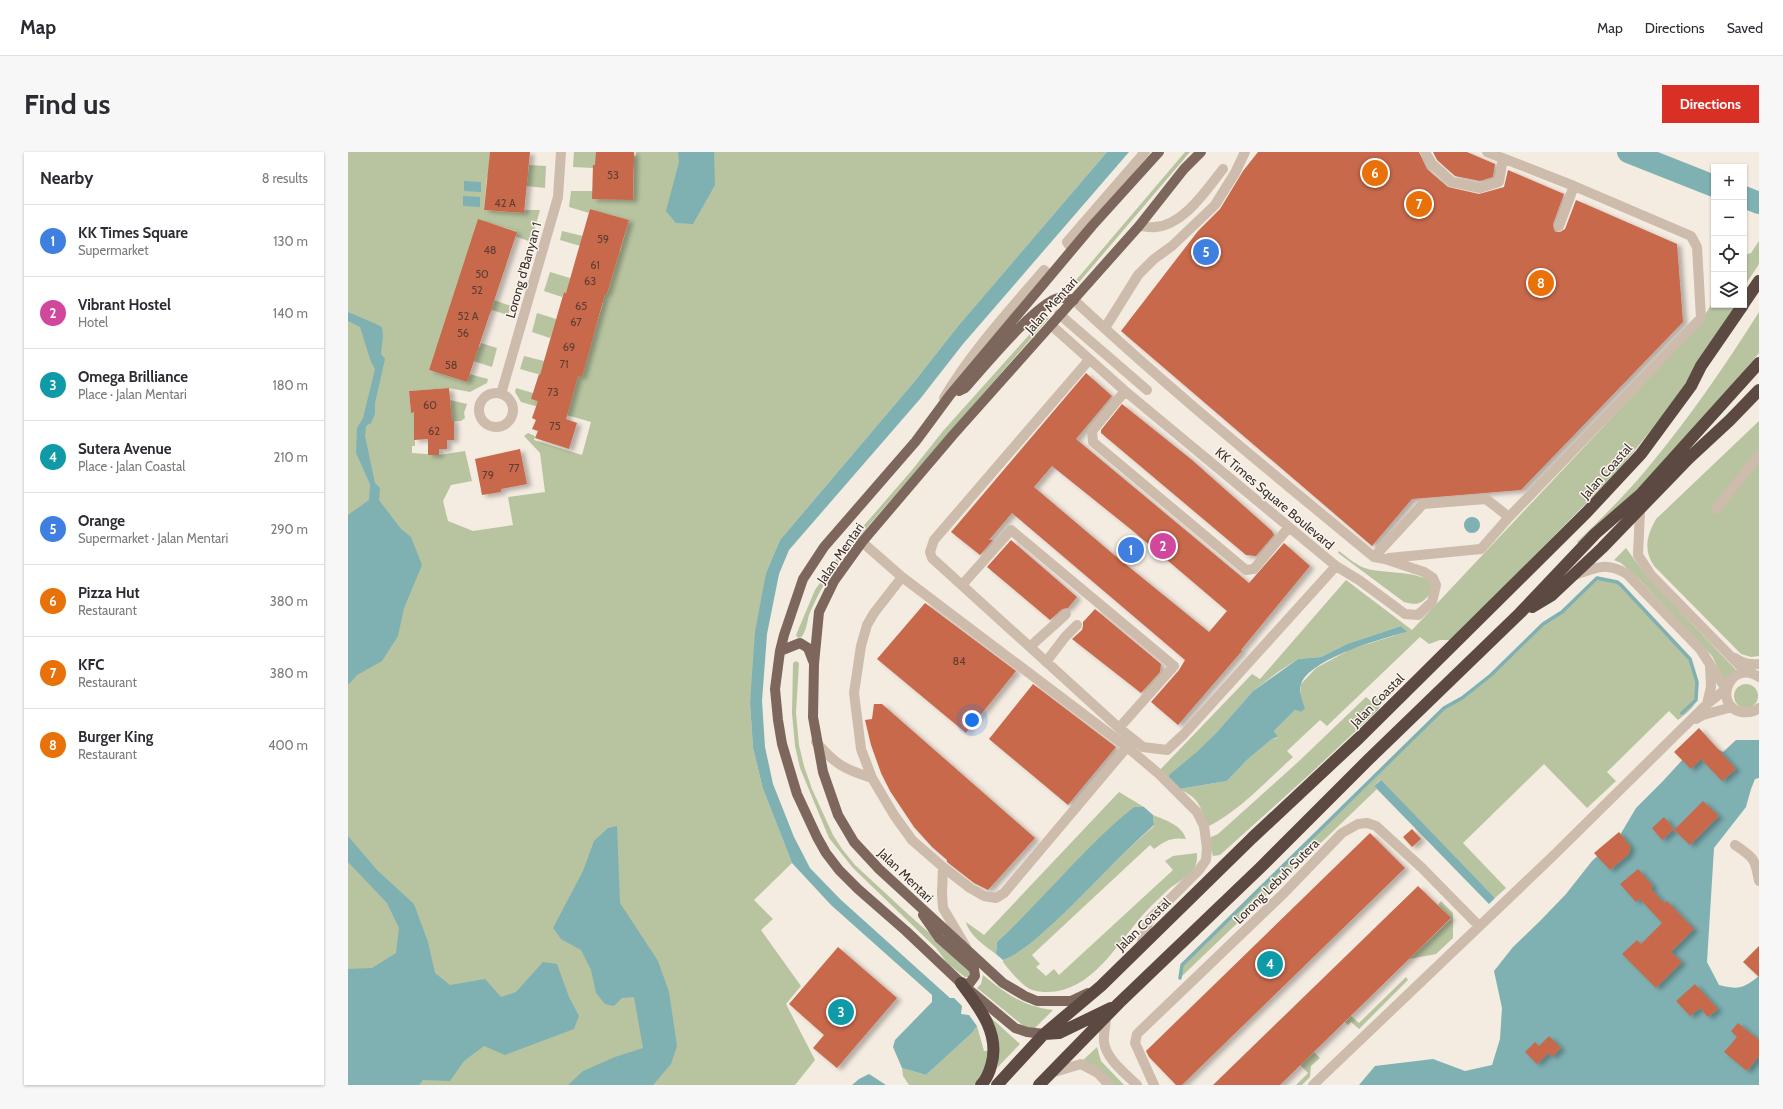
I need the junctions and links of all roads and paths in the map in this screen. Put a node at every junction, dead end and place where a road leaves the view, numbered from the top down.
1 (561, 152) edge
2 (1144, 152) edge
3 (1159, 152) edge
4 (1201, 152) edge
5 (1245, 152) edge
6 (1425, 152) edge
7 (1487, 152) edge
8 (1503, 158) junction
9 (1223, 169) dead end
10 (1574, 186) junction
11 (1139, 226) junction
12 (1559, 226) dead end
13 (1072, 249) junction
14 (1049, 274) dead end
15 (1759, 281) edge
16 (1747, 298) edge
17 (1074, 300) junction
18 (1740, 308) edge
19 (1059, 314) junction
20 (1051, 325) junction
21 (1105, 328) junction
22 (1089, 360) junction
23 (1759, 363) edge
24 (1147, 390) dead end
25 (1759, 390) edge
26 (1126, 391) junction
27 (501, 394) dead end
28 (950, 395) junction
29 (916, 442) junction
30 (1759, 455) edge
31 (1716, 509) dead end
32 (1640, 511) junction
33 (1509, 517) junction
34 (1289, 528) junction
35 (862, 542) junction
36 (1374, 557) junction
37 (1385, 559) junction
38 (1336, 566) junction
39 (902, 577) junction
40 (1571, 577) junction
41 (962, 585) junction
42 (1520, 613) junction
43 (1066, 614) dead end
44 (1077, 625) dead end
45 (1030, 647) junction
46 (1725, 650) junction
47 (780, 651) junction
48 (1046, 662) junction
49 (814, 664) junction
50 (1709, 664) junction
51 (1759, 664) edge
52 (1754, 672) edge
53 (1726, 689) junction
54 (1707, 704) junction
55 (1732, 706) junction
56 (1759, 708) edge
57 (1688, 724) junction
58 (1119, 728) junction
59 (816, 742) junction
60 (1128, 747) junction
61 (872, 778) junction
62 (1735, 845) dead end
63 (943, 868) junction
64 (1759, 881) edge
65 (907, 894) junction
66 (1479, 926) junction
67 (1141, 946) junction
68 (972, 955) junction
69 (961, 983) junction
70 (1101, 986) junction
71 (1119, 1003) junction
72 (1106, 1017) junction
73 (1044, 1034) junction
74 (1051, 1073) junction
75 (1108, 1084) edge
76 (981, 1085) edge
77 (997, 1085) edge
78 (1039, 1085) edge
79 (1137, 1085) edge
80 (1154, 1085) edge
81 (1313, 1085) edge

1 - 27 street, Lorong d'Banyan 1
2 - 13 street
3 - 13 main road, Jalan Mentari
4 - 11 main road, Jalan Mentari
5 - 21 street
6 - 8 street
7 - 8 street, KK Times Square Boulevard
8 - 10 street, KK Times Square Boulevard
9 - 11 street
10 - 12 street
10 - 33 street, KK Times Square Boulevard
11 - 17 main road, Jalan Mentari
13 - 28 main road, Jalan Mentari
14 - 29 street
15 - 16 highway, Jalan Coastal
17 - 19 main road, Jalan Mentari
17 - 21 street, KK Times Square Boulevard
17 - 28 main road
18 - 67 highway, Jalan Coastal
19 - 20 main road, Jalan Mentari
19 - 24 street
20 - 22 street, KK Times Square Boulevard
20 - 35 main road, Jalan Mentari
21 - 36 street, KK Times Square Boulevard
22 - 26 street, KK Times Square Boulevard
22 - 41 street
23 - 42 highway
25 - 32 highway
26 - 34 street, KK Times Square Boulevard
26 - 34 street
28 - 29 main road, Jalan Mentari
29 - 47 main road, Jalan Mentari
30 - 31 street
32 - 40 highway
32 - 46 street
33 - 36 street
33 - 37 street, KK Times Square Boulevard
34 - 38 street, KK Times Square Boulevard
35 - 39 street
35 - 49 main road, Jalan Mentari
36 - 37 street, KK Times Square Boulevard
37 - 38 street, KK Times Square Boulevard
38 - 58 street
39 - 60 street
39 - 61 street
40 - 42 highway
40 - 50 street
41 - 45 street
41 - 58 street
42 - 71 highway
43 - 45 street
44 - 48 street
45 - 48 street
46 - 51 street
46 - 52 street
47 - 49 main road
47 - 69 main road, Jalan Mentari
48 - 58 street
49 - 59 main road, Jalan Mentari
50 - 53 street
50 - 54 street
52 - 53 street
53 - 54 street
53 - 55 street
54 - 57 street
55 - 56 street
55 - 57 street
57 - 66 street
59 - 61 street
59 - 65 main road, Jalan Mentari
60 - 63 street
60 - 67 street
61 - 63 street
62 - 64 street
63 - 68 street
65 - 68 main road, Jalan Mentari
65 - 69 main road
66 - 80 street, Lorong Lebuh Sutera
66 - 81 street
67 - 70 highway, Jalan Coastal
68 - 70 main road, Jalan Mentari
69 - 73 main road, Jalan Mentari
69 - 76 highway
70 - 73 highway, Jalan Coastal
71 - 72 highway
71 - 73 highway
72 - 74 highway
72 - 79 street
73 - 77 highway, Jalan Coastal
74 - 75 street
74 - 78 highway

